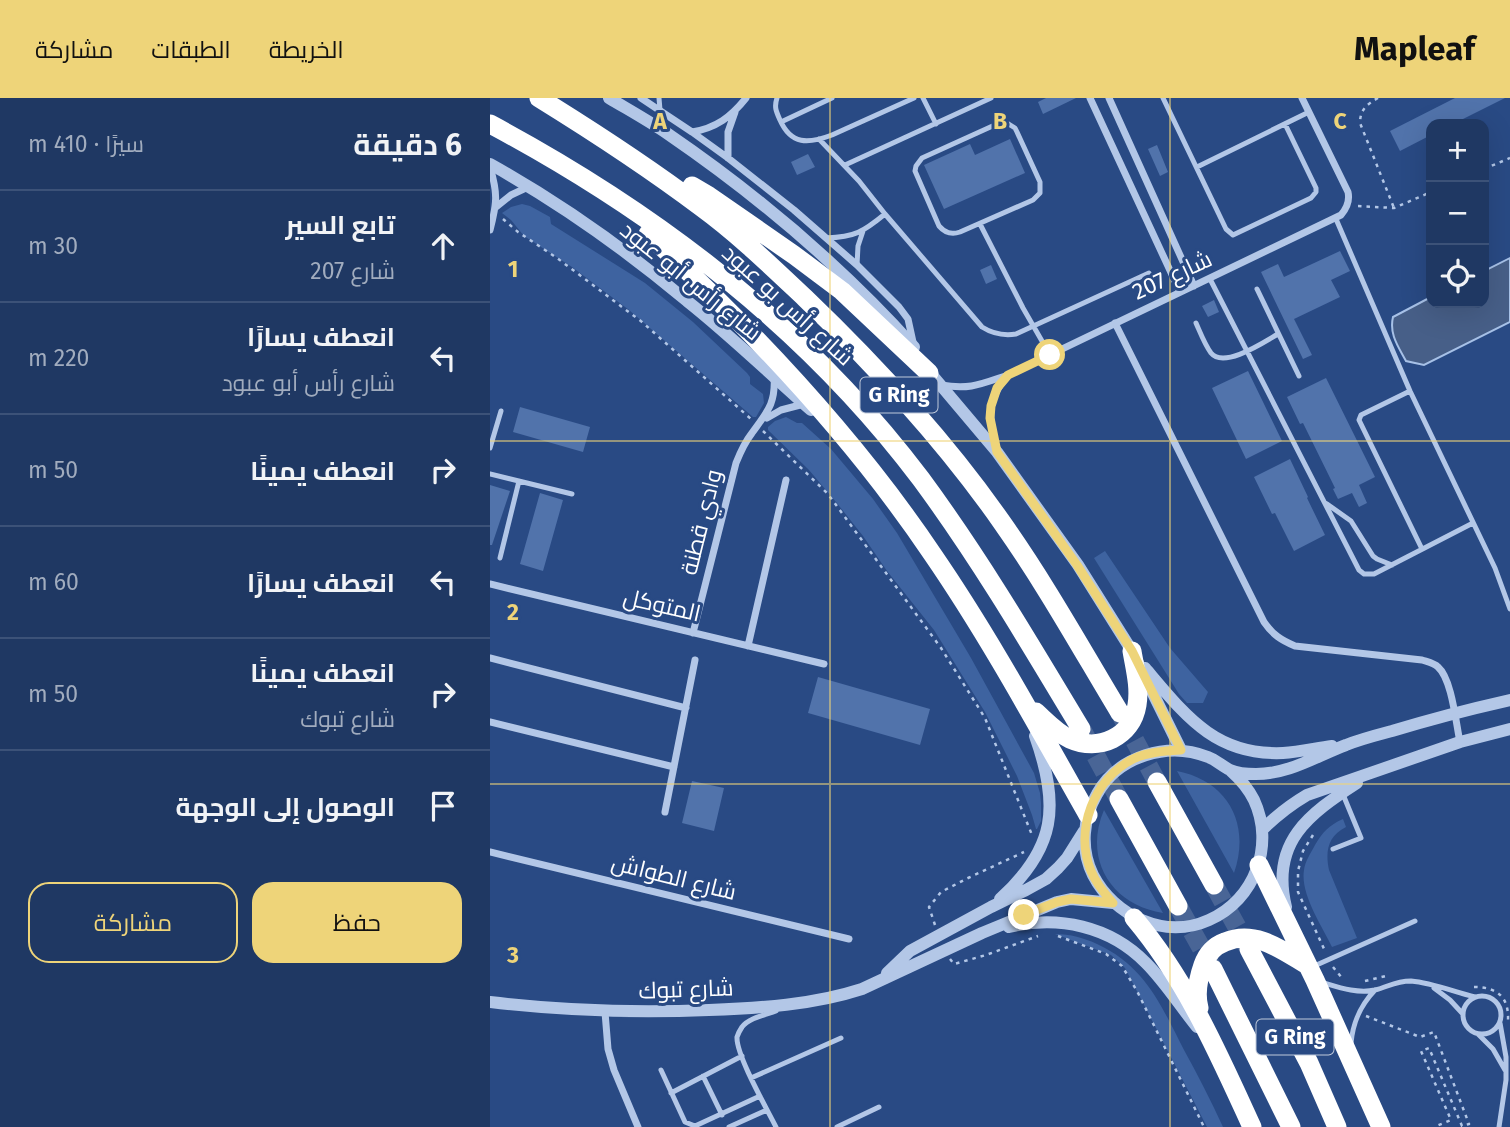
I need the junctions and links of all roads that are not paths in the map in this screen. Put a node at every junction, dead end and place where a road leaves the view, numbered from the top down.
1 (539, 98) edge
2 (609, 98) edge
3 (641, 98) edge
4 (659, 98) edge
5 (746, 98) edge
6 (777, 98) edge
7 (832, 98) edge
8 (914, 98) edge
9 (923, 98) edge
10 (991, 98) edge
11 (1090, 98) edge
12 (1109, 98) edge
13 (1163, 98) edge
14 (1302, 98) edge
15 (660, 110) junction
16 (736, 111) junction
17 (1310, 112) junction
18 (781, 122) junction
19 (490, 124) edge
20 (936, 124) junction
21 (1285, 124) junction
22 (692, 132) junction
23 (819, 139) junction
24 (607, 140) junction
25 (728, 158) junction
26 (490, 165) edge
27 (845, 165) junction
28 (1197, 167) junction
29 (596, 186) junction
30 (529, 187) junction
31 (495, 210) junction
32 (885, 214) junction
33 (1336, 219) junction
34 (980, 224) junction
35 (490, 230) edge
36 (863, 231) junction
37 (826, 238) junction
38 (857, 265) junction
39 (1149, 273) dead end
40 (1210, 279) junction
41 (1194, 286) junction
42 (1257, 289) dead end
43 (1180, 292) junction
44 (1115, 323) junction
45 (1196, 323) dead end
46 (1033, 326) junction
47 (1278, 334) junction
48 (914, 346) junction
49 (1246, 352) junction
50 (1050, 355) junction
51 (774, 375) junction
52 (1008, 375) junction
53 (1298, 376) dead end
54 (935, 379) junction
55 (1410, 391) junction
56 (804, 404) junction
57 (501, 411) dead end
58 (758, 425) junction
59 (490, 448) edge
60 (852, 448) junction
61 (997, 452) junction
62 (490, 474) edge
63 (786, 480) dead end
64 (519, 481) junction
65 (572, 494) dead end
66 (1325, 503) junction
67 (1473, 523) junction
68 (1423, 549) junction
69 (500, 558) dead end
70 (1392, 565) junction
71 (490, 584) edge
72 (1510, 609) edge
73 (693, 632) junction
74 (748, 646) junction
75 (1132, 651) junction
76 (490, 658) edge
77 (695, 660) dead end
78 (824, 664) dead end
79 (1022, 699) junction
80 (1510, 700) edge
81 (685, 708) junction
82 (1453, 712) junction
83 (1120, 713) tunnel mouth
84 (490, 722) edge
85 (1081, 729) tunnel mouth
86 (1510, 729) edge
87 (1460, 743) junction
88 (1347, 744) junction
89 (1181, 750) junction
90 (674, 767) junction
91 (1231, 771) junction
92 (1369, 774) junction
93 (1157, 782) tunnel mouth
94 (1342, 792) junction
95 (1119, 799) tunnel mouth
96 (664, 812) dead end
97 (1086, 822) junction
98 (1262, 830) junction
99 (1333, 849) dead end
100 (490, 852) edge
101 (1259, 866) junction
102 (1214, 885) tunnel mouth
103 (1113, 903) junction
104 (1178, 906) tunnel mouth
105 (990, 907) junction
106 (1134, 918) junction
107 (1415, 921) dead end
108 (982, 933) junction
109 (1293, 935) junction
110 (849, 939) dead end
111 (1249, 949) tunnel mouth
112 (1213, 969) tunnel mouth
113 (1310, 971) junction
114 (879, 981) junction
115 (1432, 986) junction
116 (1375, 990) junction
117 (1475, 997) junction
118 (490, 1002) edge
119 (793, 1004) junction
120 (605, 1012) junction
121 (1462, 1013) junction
122 (1203, 1020) junction
123 (1500, 1023) junction
124 (1477, 1034) junction
125 (841, 1038) dead end
126 (742, 1056) junction
127 (1223, 1062) junction
128 (1352, 1062) junction
129 (661, 1070) dead end
130 (1505, 1070) junction
131 (703, 1076) junction
132 (751, 1078) junction
133 (671, 1093) junction
134 (760, 1096) junction
135 (878, 1107) dead end
136 (767, 1110) junction
137 (722, 1115) junction
138 (638, 1127) edge
139 (729, 1127) edge
140 (776, 1127) edge
141 (837, 1127) edge
142 (1252, 1127) edge
143 (1291, 1127) edge
144 (1337, 1127) edge
145 (1381, 1127) edge
146 (1499, 1127) edge

1 - 24 highway, شارع رأس بو عبود / G Ring
2 - 48 street
3 - 15 street
4 - 15 lane
5 - 16 street
6 - 18 lane
7 - 18 lane
8 - 23 lane
9 - 20 lane
10 - 20 lane
11 - 43 street
12 - 41 street
13 - 28 lane
14 - 17 street
15 - 22 street
16 - 22 street
16 - 25 street
17 - 21 lane
17 - 33 street, شارع 207
18 - 23 lane
19 - 29 highway, شارع رأس بو عبود / G Ring
20 - 27 lane
21 - 28 lane
21 - 28 lane
22 - 25 street
23 - 27 lane
24 - 54 highway
24 - 83 highway, شارع رأس بو عبود / G Ring
25 - 37 street
26 - 30 street, شارع رأس أبو عبود
26 - 31 street
27 - 32 lane
29 - 60 highway
29 - 85 highway, شارع رأس بو عبود / G Ring
30 - 31 street
30 - 51 street, شارع رأس أبو عبود
31 - 35 street
32 - 36 lane
32 - 46 lane
33 - 40 street, شارع 207
33 - 55 lane
34 - 34 lane
34 - 46 lane
36 - 37 lane
36 - 38 lane
37 - 38 street
38 - 48 street
39 - 46 lane
40 - 41 street, شارع 207
40 - 49 lane
41 - 43 street, شارع 207
42 - 47 lane
43 - 44 street, شارع 207
44 - 50 street, شارع 207
44 - 82 street
45 - 49 lane
46 - 50 lane
47 - 49 lane
47 - 53 lane
48 - 54 street
49 - 66 lane
50 - 52 street, شارع 207
51 - 56 street, شارع رأس أبو عبود
51 - 58 street, وادي قطنة
52 - 54 street
52 - 61 street
54 - 61 street
55 - 67 lane
55 - 68 lane
56 - 58 street, وادي قطنة
56 - 60 street, شارع رأس أبو عبود
57 - 59 lane
58 - 73 street, وادي قطنة
60 - 79 highway
61 - 75 street
62 - 64 lane
63 - 74 street
64 - 65 lane
64 - 69 lane
66 - 70 lane
66 - 70 lane
67 - 68 lane
67 - 72 lane
68 - 70 lane
71 - 73 street, المتوكل
73 - 74 street, المتوكل
74 - 78 street, المتوكل
75 - 79 highway
75 - 88 street
75 - 89 street
76 - 81 street
77 - 81 street
79 - 97 highway
79 - 105 street
80 - 82 street
81 - 90 street
82 - 87 street
82 - 88 street
84 - 90 street
86 - 87 street
87 - 92 street
88 - 91 street
89 - 91 street
89 - 97 street
90 - 96 street
91 - 98 street
92 - 94 street
92 - 98 street
93 - 102 highway
94 - 99 lane
94 - 109 street
95 - 104 highway
97 - 103 street
97 - 105 street, شارع تبوك
98 - 101 street
100 - 110 street, شارع الطواش
101 - 106 street
101 - 109 highway
103 - 106 street
103 - 108 street, شارع تبوك
105 - 114 street, شارع تبوك
106 - 122 highway
107 - 113 lane
108 - 114 street, شارع تبوك
108 - 127 street
109 - 113 highway
111 - 144 highway, G Ring
112 - 143 highway, G Ring
113 - 116 lane
113 - 122 highway
113 - 128 highway
114 - 119 street, شارع تبوك
115 - 116 lane
115 - 117 lane
115 - 121 lane
116 - 128 lane
117 - 121 lane
117 - 123 lane
118 - 120 street, شارع تبوك
119 - 120 street, شارع تبوك
119 - 126 lane
120 - 138 street
121 - 124 lane
122 - 127 highway
123 - 124 lane
123 - 130 lane
124 - 130 lane
125 - 132 lane
126 - 131 lane
126 - 132 lane
127 - 142 highway
128 - 145 highway
129 - 133 lane
130 - 146 lane
131 - 133 lane
131 - 137 lane
132 - 134 lane
133 - 137 lane
134 - 136 lane
134 - 137 lane
135 - 141 lane
136 - 139 lane
136 - 140 lane

